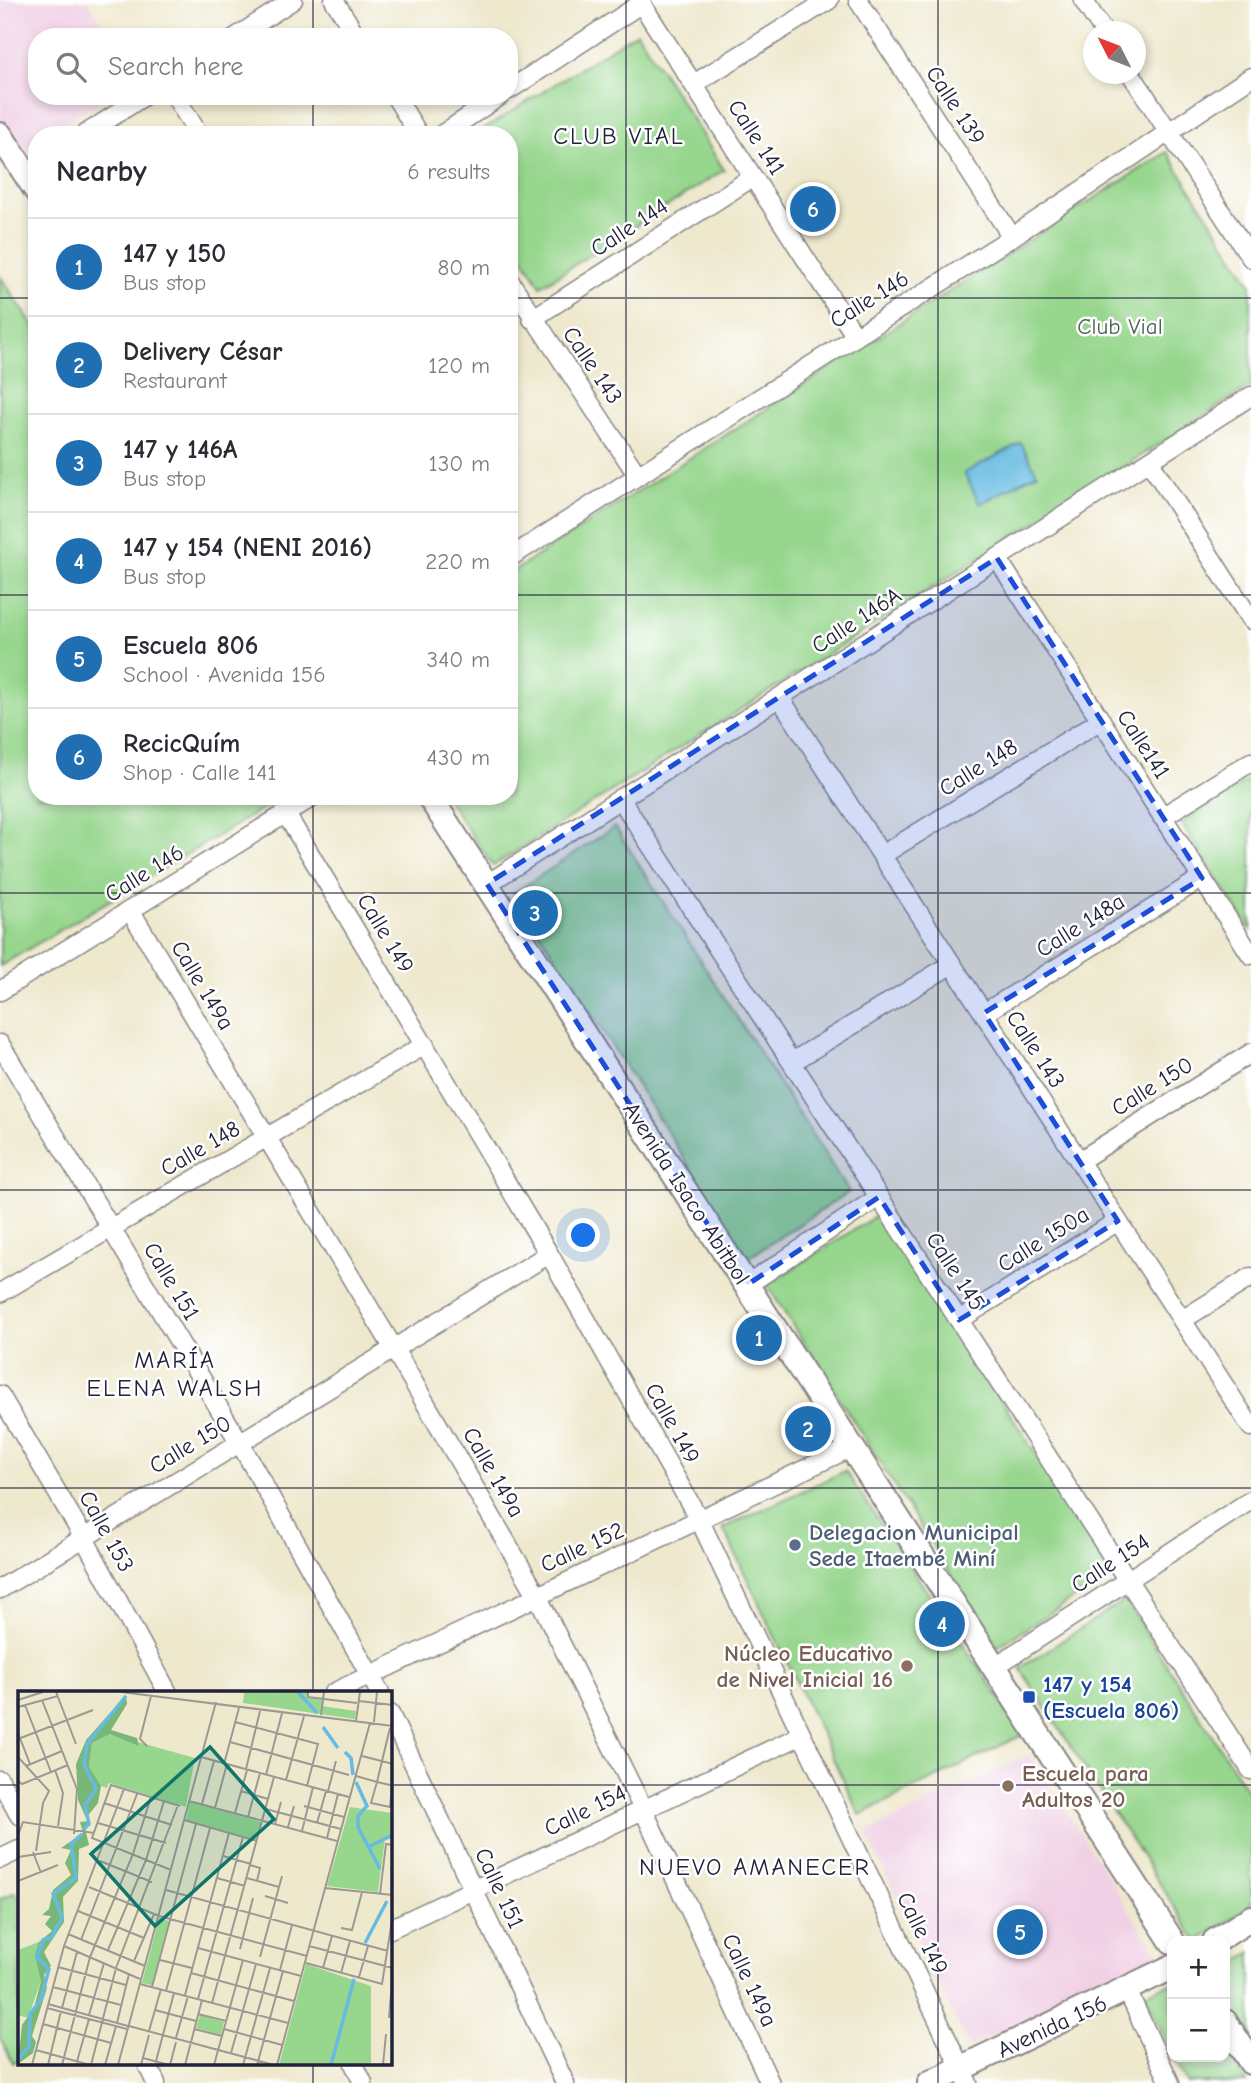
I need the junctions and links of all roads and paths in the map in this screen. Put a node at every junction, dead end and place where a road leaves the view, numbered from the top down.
1 (334, 0) edge
2 (829, 0) edge
3 (858, 0) edge
4 (288, 1) edge
5 (1086, 1) edge
6 (640, 2) edge
7 (1098, 21) edge
8 (249, 28) edge
9 (351, 28) edge
10 (1251, 76) edge
11 (518, 84) edge
12 (694, 84) junction
13 (1137, 84) edge
14 (130, 105) edge
15 (181, 105) edge
16 (401, 105) edge
17 (486, 105) edge
18 (98, 126) edge
19 (193, 126) edge
20 (413, 126) edge
21 (455, 126) edge
22 (1168, 131) junction
23 (0, 135) edge
24 (28, 170) edge
25 (753, 177) junction
26 (1012, 237) junction
27 (1251, 258) edge
28 (518, 295) edge
29 (533, 319) junction
30 (856, 337) junction
31 (1251, 396) edge
32 (1149, 461) junction
33 (638, 476) junction
34 (518, 552) edge
35 (997, 558) junction
36 (1251, 620) edge
37 (780, 698) junction
38 (1101, 720) junction
39 (1251, 762) edge
40 (620, 798) junction
41 (300, 805) edge
42 (435, 805) edge
43 (286, 814) junction
44 (1162, 817) junction
45 (882, 855) junction
46 (1202, 878) junction
47 (486, 884) junction
48 (130, 910) junction
49 (1251, 955) edge
50 (952, 964) junction
51 (0, 991) edge
52 (984, 1013) junction
53 (0, 1044) edge
54 (425, 1045) junction
55 (1251, 1053) edge
56 (792, 1062) junction
57 (267, 1137) junction
58 (1079, 1161) junction
59 (879, 1196) junction
60 (1118, 1221) junction
61 (112, 1228) junction
62 (549, 1254) junction
63 (1251, 1276) edge
64 (747, 1285) junction
65 (0, 1293) edge
66 (1182, 1320) junction
67 (960, 1321) junction
68 (394, 1349) junction
69 (0, 1395) edge
70 (1251, 1427) edge
71 (240, 1443) junction
72 (852, 1447) junction
73 (1251, 1500) edge
74 (699, 1519) junction
75 (84, 1538) junction
76 (1128, 1581) junction
77 (0, 1589) edge
78 (537, 1595) junction
79 (994, 1667) junction
80 (371, 1674) junction
81 (167, 1691) edge
82 (337, 1691) edge
83 (379, 1691) edge
84 (392, 1718) edge
85 (802, 1735) junction
86 (1251, 1770) edge
87 (0, 1780) edge
88 (643, 1809) junction
89 (18, 1813) edge
90 (18, 1850) edge
91 (0, 1859) edge
92 (474, 1890) junction
93 (1251, 1918) edge
94 (392, 1928) edge
95 (1169, 1936) edge
96 (1223, 1936) edge
97 (1167, 1970) edge
98 (1127, 1990) junction
99 (1230, 2030) edge
100 (1251, 2062) edge
101 (148, 2066) edge
102 (355, 2066) edge
103 (964, 2076) edge
104 (156, 2083) edge
105 (363, 2083) edge
106 (565, 2083) edge
107 (770, 2083) edge
108 (930, 2083) edge
109 (1170, 2083) edge

1 - 9 street
2 - 12 street
3 - 26 street, Calle 139
4 - 8 street
5 - 7 street
6 - 11 street
6 - 12 street, Calle 141
10 - 22 street, Calle 146
12 - 25 street, Calle 141
13 - 22 street
14 - 18 street
15 - 19 street
16 - 20 street
17 - 21 street
22 - 26 street, Calle 146
22 - 27 street
23 - 24 main road
25 - 29 street, Calle 144
25 - 30 street, Calle 141
26 - 30 street, Calle 146
28 - 29 street, Calle 143
29 - 33 street, Calle 143
30 - 33 street, Calle 146
31 - 32 street, Calle 146A
32 - 35 street, Calle 146A
32 - 36 street
33 - 34 street, Calle 146
35 - 37 street, Calle 146A
35 - 38 street, Calle141
37 - 40 street, Calle 146A
37 - 45 street, Calle 143
38 - 44 street, Calle141
38 - 45 street, Calle 148
39 - 44 street
40 - 47 street, Calle 146A
40 - 56 street, Calle 145
41 - 43 street, Calle 146
42 - 47 main road, Avenida Isaco Abitbol
43 - 48 street, Calle 146
43 - 54 street, Calle 149
44 - 46 street, Calle141
45 - 50 street, Calle 143
46 - 49 street, Calle141
46 - 52 street, Calle 148a
47 - 64 main road, Avenida Isaco Abitbol
48 - 51 street, Calle 146
48 - 57 street, Calle 149a
50 - 52 street, Calle 143
50 - 56 street
52 - 58 street, Calle 143
53 - 61 street, Calle 151
54 - 57 street, Calle 148
54 - 62 street, Calle 149
55 - 58 street, Calle 150
56 - 59 street, Calle 145
57 - 61 street, Calle 148
57 - 68 street, Calle 149a
58 - 60 street, Calle 143
59 - 64 street
59 - 67 street, Calle 145
60 - 66 street, Calle 143
60 - 67 street, Calle 150a
61 - 65 street, Calle 148
61 - 71 street, Calle 151
62 - 68 street, Calle 150
62 - 74 street, Calle 149
63 - 66 street
64 - 72 main road, Avenida Isaco Abitbol
66 - 70 street, Calle 143
67 - 76 street, Calle 145
68 - 71 street, Calle 150
68 - 78 street, Calle 149a
69 - 75 street, Calle 153
71 - 75 street, Calle 150
71 - 80 street, Calle 151
72 - 74 street, Calle 152
72 - 79 main road, Avenida Isaco Abitbol
73 - 76 street, Calle 154
74 - 78 street, Calle 152
74 - 85 street, Calle 149
75 - 77 street, Calle 150
75 - 81 street, Calle 153
76 - 79 street, Calle 154
76 - 86 street, Calle 145
78 - 80 street, Calle 152
78 - 88 street, Calle 149a
79 - 95 main road, Avenida Isaco Abitbol
80 - 82 street, Calle 152
80 - 83 street, Calle 151
84 - 92 street, Calle 151
85 - 88 street, Calle 154
85 - 103 street, Calle 149
87 - 89 street
88 - 92 street, Calle 154
88 - 107 street, Calle 149a
90 - 91 street
92 - 94 street, Calle 154
92 - 106 street, Calle 151
93 - 96 main road
97 - 98 main road, Avenida 156
98 - 103 main road, Avenida 156
98 - 109 street
99 - 100 main road
101 - 104 street
102 - 105 street
103 - 108 main road, Avenida 156

